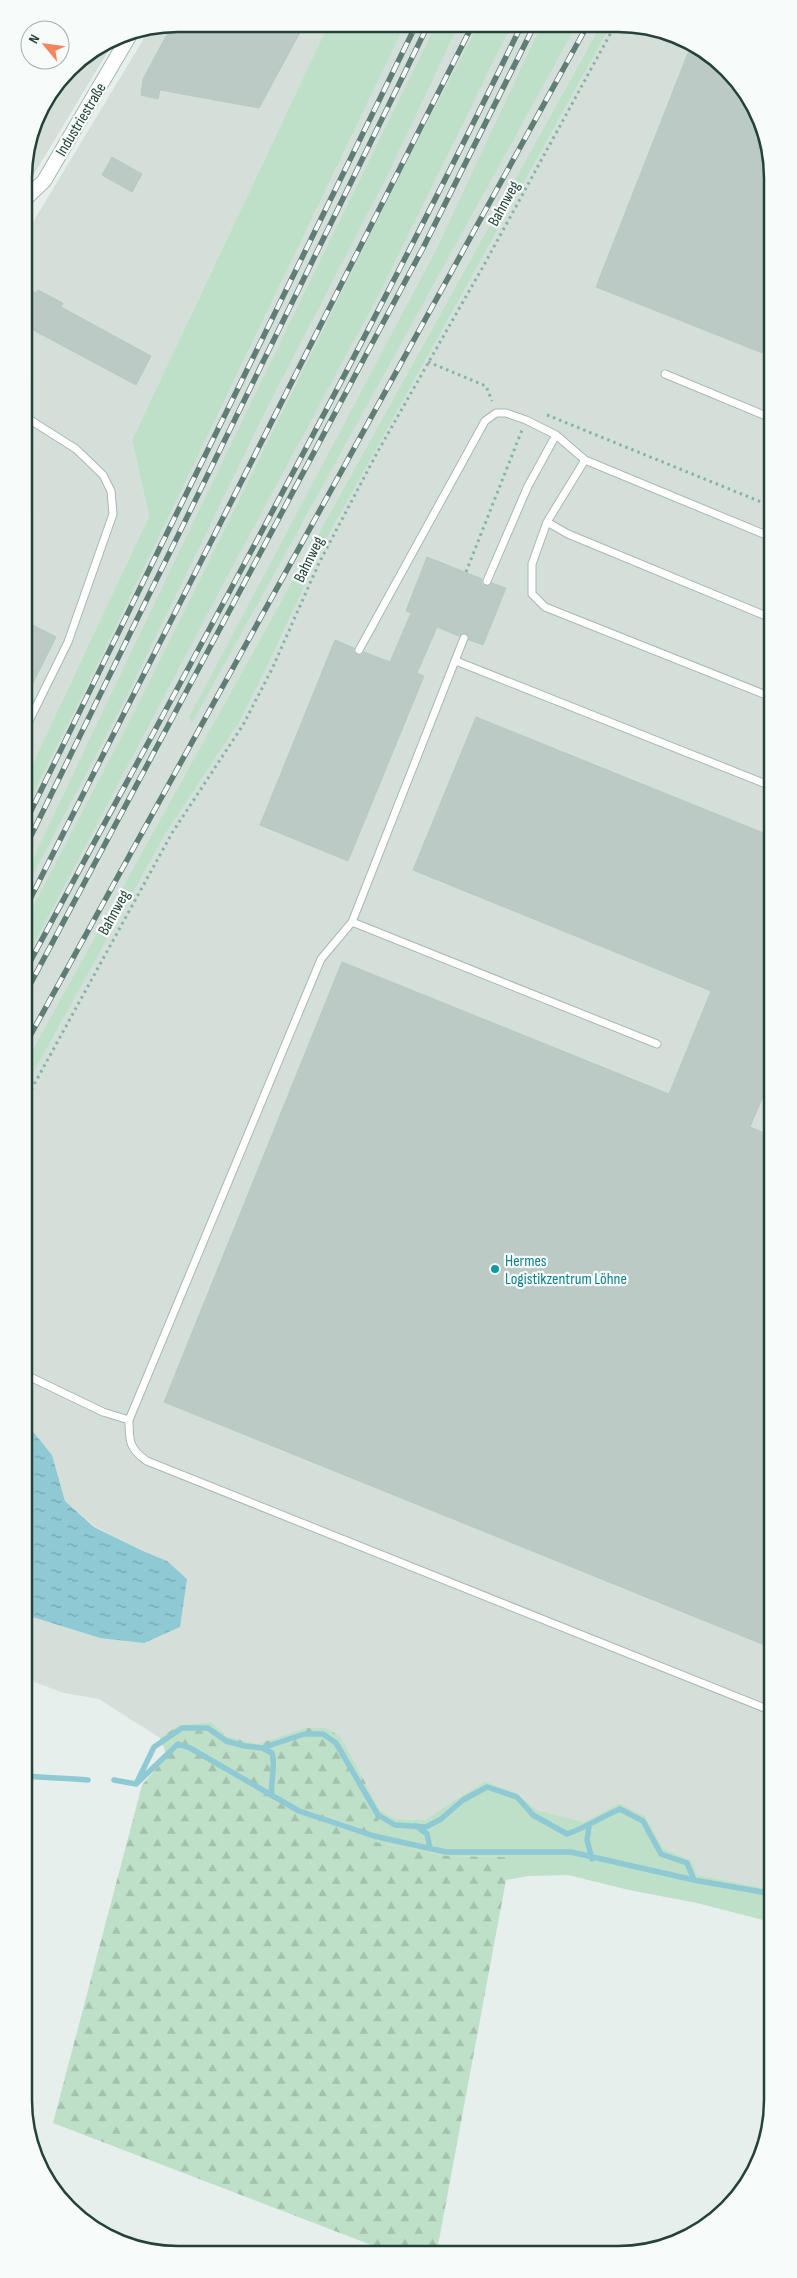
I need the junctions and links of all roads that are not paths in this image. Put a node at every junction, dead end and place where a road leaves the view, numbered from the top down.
1 (125, 43) edge
2 (33, 191) edge
3 (666, 374) dead end
4 (764, 415) edge
5 (33, 422) edge
6 (556, 434) junction
7 (585, 460) junction
8 (548, 522) junction
9 (764, 533) edge
10 (487, 581) dead end
11 (764, 615) edge
12 (464, 638) dead end
13 (359, 650) dead end
14 (456, 661) junction
15 (764, 694) edge
16 (33, 713) edge
17 (764, 783) edge
18 (352, 922) junction
19 (657, 1044) dead end
20 (32, 1378) edge
21 (129, 1420) junction
22 (764, 1708) edge

1 - 2 street, Industriestraße
3 - 4 lane
5 - 16 lane
6 - 7 lane
6 - 10 lane
6 - 13 lane
7 - 8 lane
7 - 9 lane
8 - 11 lane
8 - 15 lane
12 - 14 lane
14 - 17 lane
14 - 18 lane
18 - 19 lane
18 - 21 lane
20 - 21 lane
21 - 22 lane

